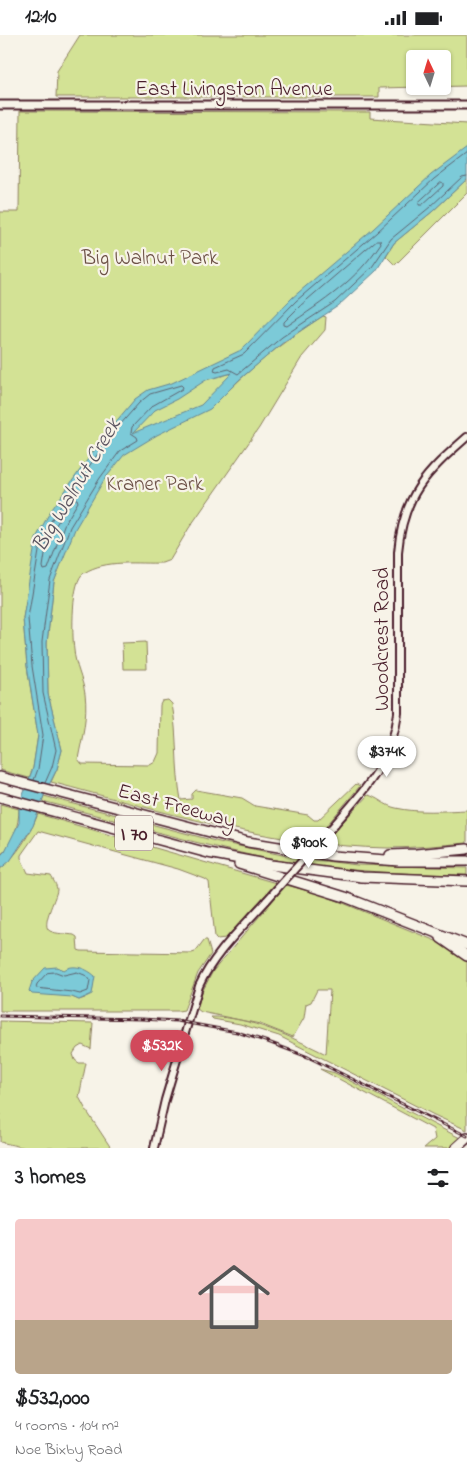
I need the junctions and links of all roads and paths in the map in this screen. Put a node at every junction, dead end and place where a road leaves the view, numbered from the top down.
1 (0, 105) edge
2 (467, 105) edge
3 (467, 437) edge
4 (4, 778) edge
5 (0, 797) edge
6 (276, 847) junction
7 (467, 849) edge
8 (208, 853) junction
9 (467, 861) edge
10 (467, 881) edge
11 (433, 931) junction
12 (467, 945) edge
13 (467, 956) edge
14 (467, 1137) edge
15 (467, 1145) edge
16 (154, 1148) edge
17 (456, 1148) edge
18 (464, 1148) edge

1 - 2 main road, East Livingston Avenue
3 - 16 street, Woodcrest Road, bridge
4 - 6 highway, East Freeway / I 70
5 - 8 highway, East Freeway / I 70
6 - 7 highway
6 - 9 highway, East Freeway / I 70
8 - 10 highway, East Freeway / I 70
8 - 11 highway
11 - 12 highway
11 - 13 highway
14 - 17 highway
15 - 18 highway

